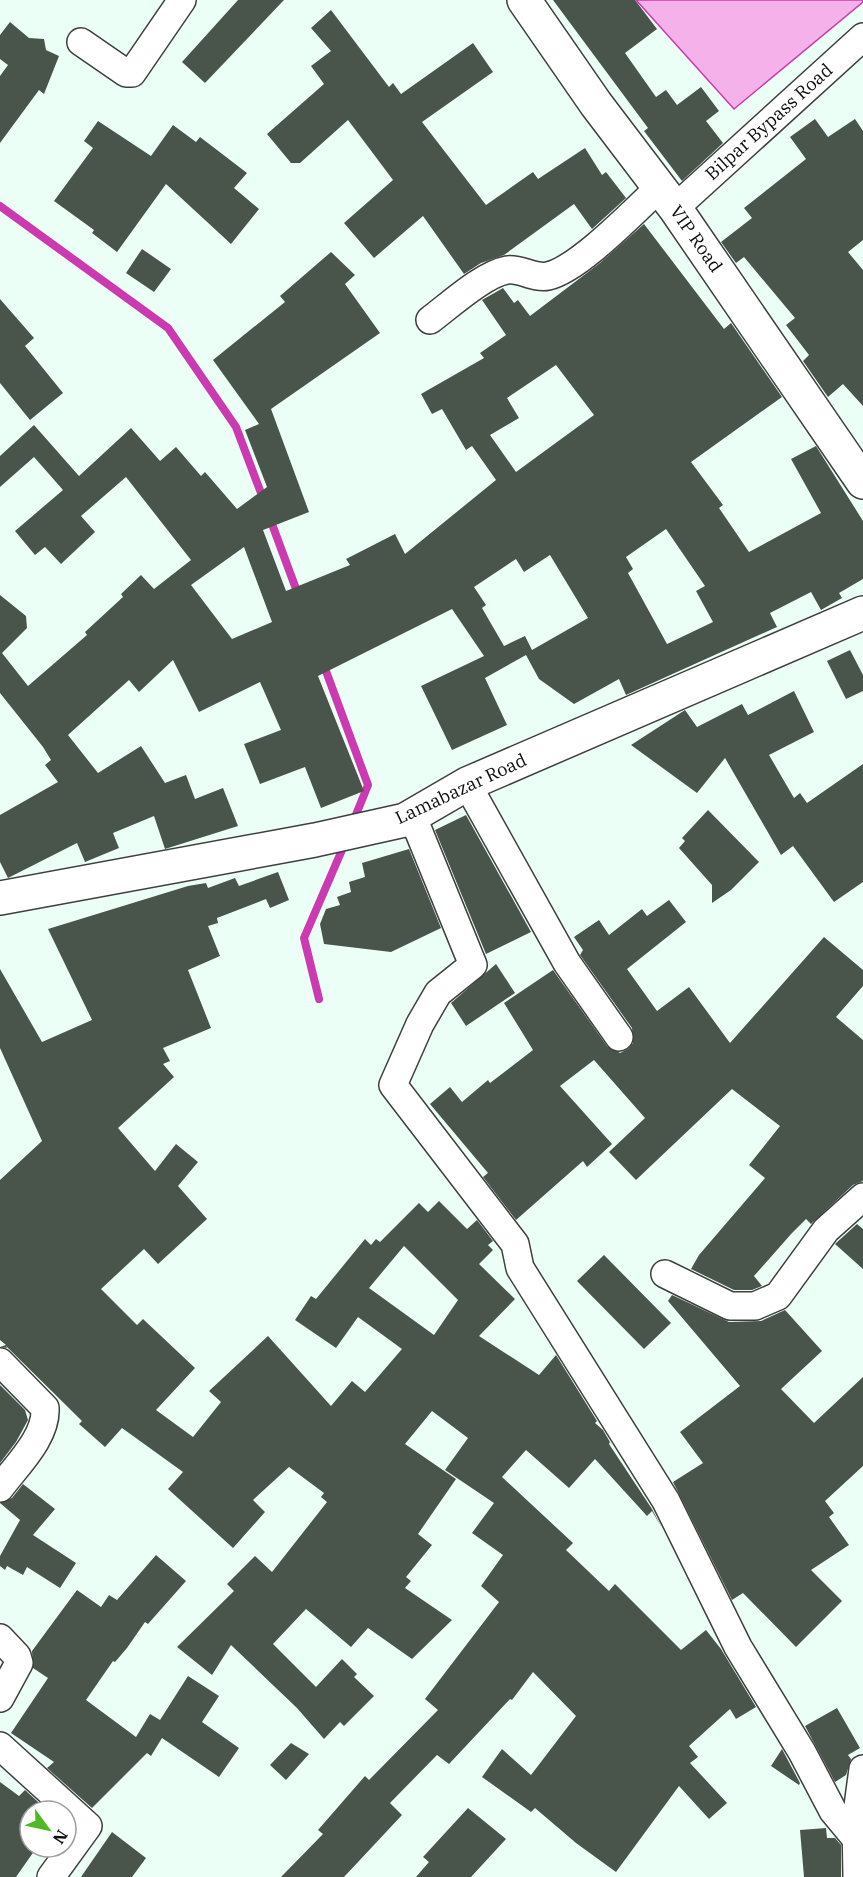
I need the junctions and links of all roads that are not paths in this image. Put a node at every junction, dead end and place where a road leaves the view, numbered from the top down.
1 (182, 0) edge
2 (524, 0) edge
3 (863, 38) edge
4 (81, 42) dead end
5 (667, 198) junction
6 (430, 320) dead end
7 (861, 472) edge
8 (863, 613) edge
9 (466, 784) junction
10 (409, 817) junction
11 (0, 898) edge
12 (619, 1037) dead end
13 (863, 1197) edge
14 (665, 1274) dead end
15 (0, 1362) edge
16 (0, 1488) edge
17 (0, 1638) edge
18 (0, 1698) edge
19 (0, 1746) edge
20 (863, 1769) edge
21 (857, 1840) junction
22 (51, 1877) edge
23 (857, 1877) edge

1 - 4 street
2 - 5 street, VIP Road
3 - 5 street, Bilpar Bypass Road
5 - 6 street, Bilpar Bypass Road
5 - 7 street, VIP Road
8 - 9 street, Lamabazar Road
9 - 10 street, Lamabazar Road
9 - 12 street
10 - 11 street, Lamabazar Road
10 - 21 street
13 - 14 street
15 - 16 street
17 - 18 street
19 - 22 street
20 - 21 street
21 - 23 street

